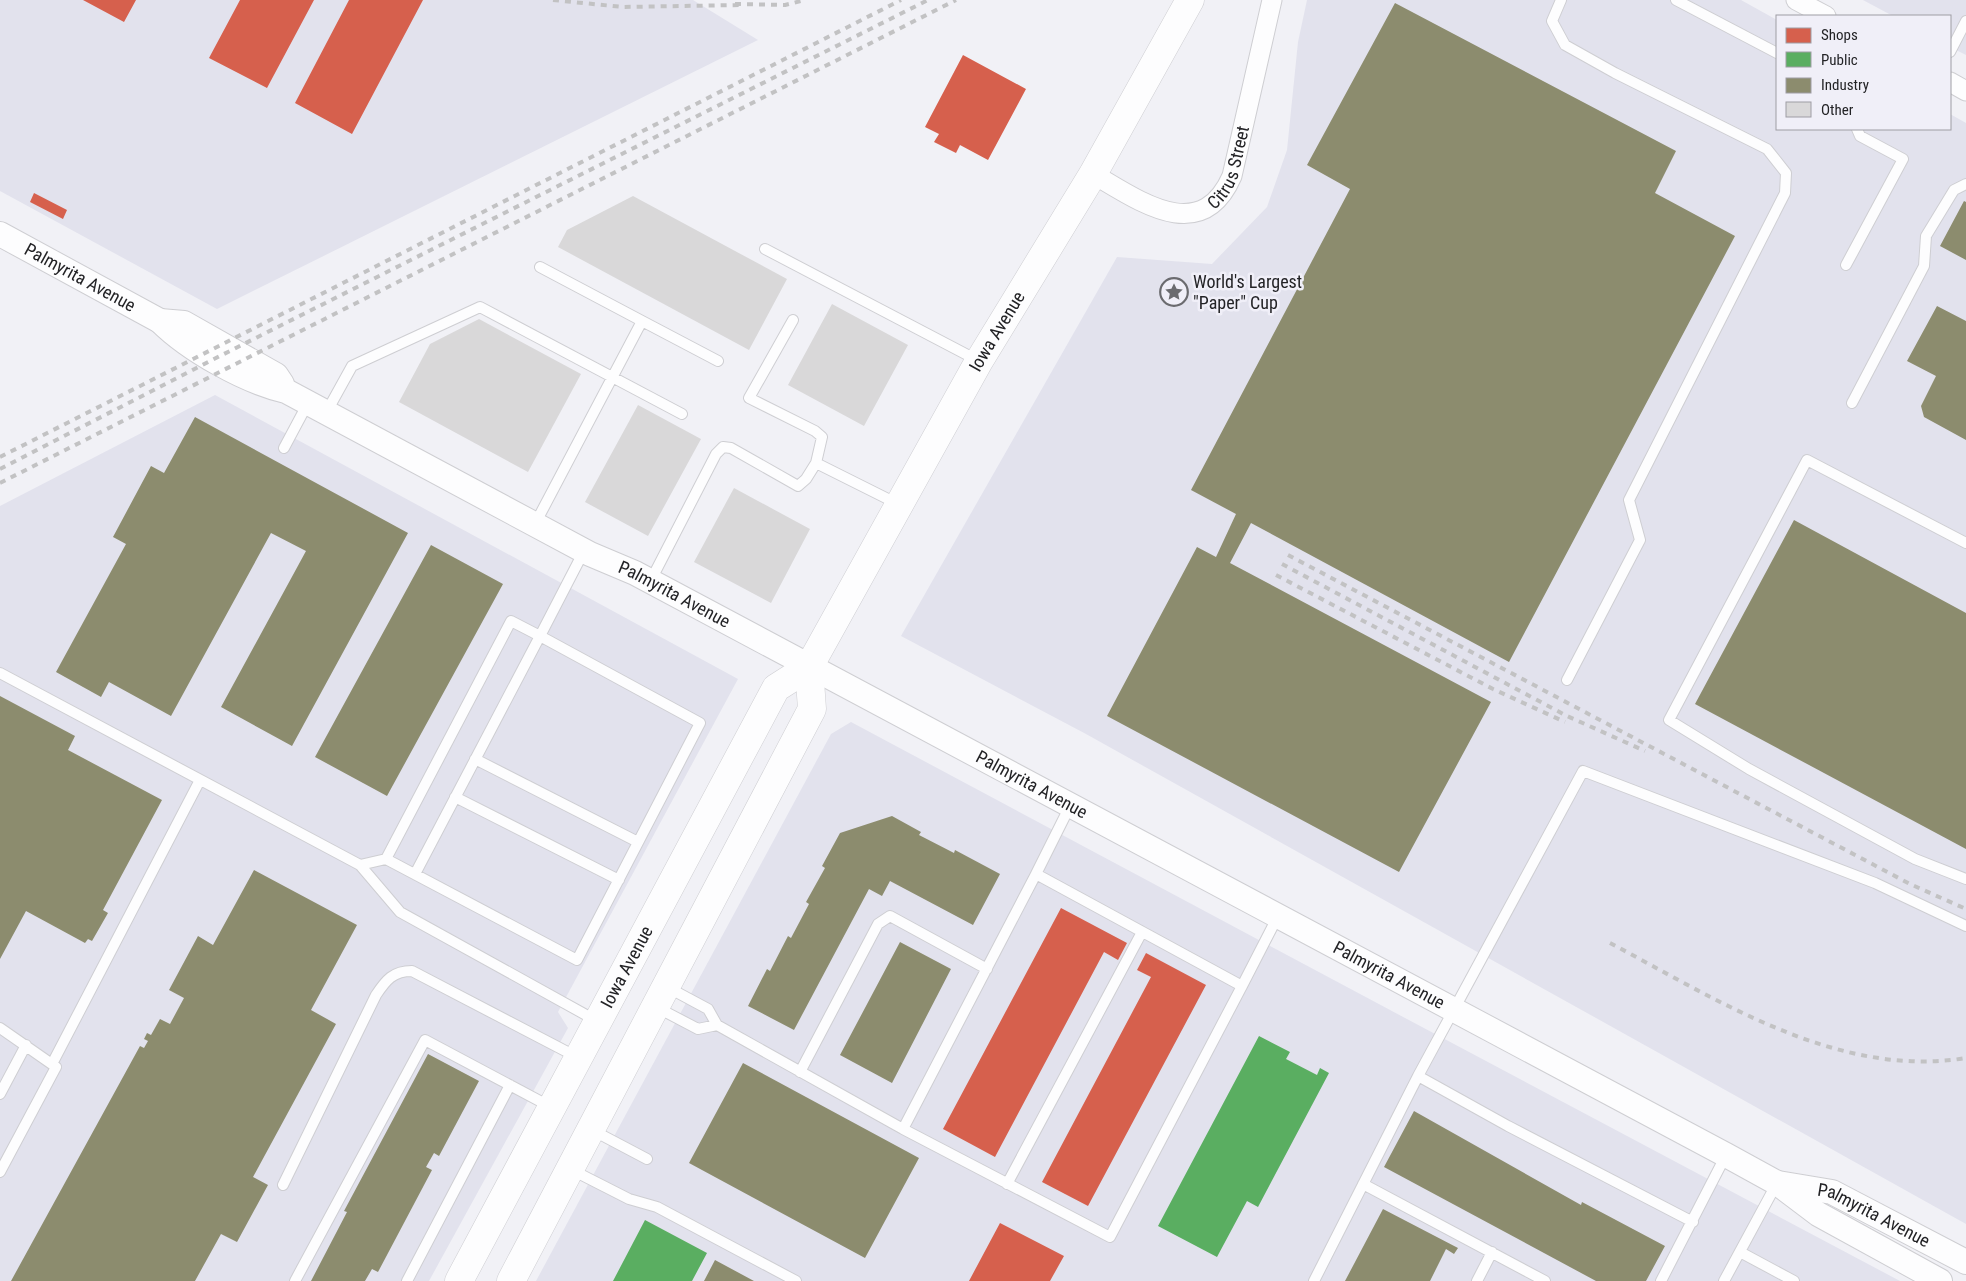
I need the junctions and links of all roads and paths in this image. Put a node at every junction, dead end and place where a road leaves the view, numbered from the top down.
1 (1272, 0) edge
2 (1561, 0) edge
3 (1676, 0) edge
4 (1796, 0) edge
5 (1186, 8) edge
6 (1824, 15) edge
7 (1966, 21) edge
8 (1951, 50) edge
9 (1776, 52) edge
10 (1951, 83) edge
11 (1966, 91) edge
12 (1857, 130) edge
13 (1093, 174) junction
14 (1966, 184) edge
15 (0, 234) edge
16 (765, 249) dead end
17 (1846, 265) dead end
18 (540, 266) dead end
19 (793, 320) dead end
20 (642, 321) junction
21 (718, 361) dead end
22 (979, 361) junction
23 (613, 377) junction
24 (1852, 403) dead end
25 (317, 408) junction
26 (682, 414) dead end
27 (284, 448) dead end
28 (816, 463) junction
29 (899, 504) junction
30 (535, 524) junction
31 (1966, 543) edge
32 (584, 551) junction
33 (650, 582) junction
34 (540, 636) junction
35 (809, 667) junction
36 (0, 673) edge
37 (1567, 680) dead end
38 (475, 759) junction
39 (200, 780) junction
40 (455, 797) junction
41 (1070, 806) junction
42 (638, 842) junction
43 (386, 859) junction
44 (360, 865) junction
45 (415, 874) junction
46 (1036, 874) junction
47 (1966, 879) edge
48 (619, 880) junction
49 (1279, 915) junction
50 (1966, 926) edge
51 (1142, 932) junction
52 (987, 969) junction
53 (1242, 986) junction
54 (661, 997) junction
55 (1456, 1009) junction
56 (597, 1021) junction
57 (717, 1025) junction
58 (0, 1028) edge
59 (26, 1045) junction
60 (578, 1058) junction
61 (52, 1064) junction
62 (800, 1072) junction
63 (1418, 1076) junction
64 (510, 1085) junction
65 (0, 1094) edge
66 (552, 1107) junction
67 (903, 1129) junction
68 (590, 1130) junction
69 (1726, 1155) junction
70 (647, 1159) dead end
71 (570, 1169) junction
72 (0, 1172) edge
73 (1777, 1183) junction
74 (1007, 1184) junction
75 (1363, 1184) junction
76 (282, 1185) dead end
77 (1693, 1222) junction
78 (1492, 1252) junction
79 (1740, 1252) junction
80 (1966, 1262) edge
81 (295, 1281) edge
82 (407, 1281) edge
83 (459, 1281) edge
84 (511, 1281) edge
85 (796, 1281) edge
86 (1314, 1281) edge
87 (1477, 1281) edge
88 (1545, 1281) edge
89 (1661, 1281) edge
90 (1724, 1281) edge
91 (1794, 1281) edge
92 (1940, 1281) edge

1 - 13 street, Citrus Street
2 - 37 lane
3 - 9 lane
4 - 6 street
5 - 13 main road, Iowa Avenue
7 - 8 lane
10 - 11 street
12 - 17 lane
13 - 22 main road, Iowa Avenue
14 - 24 lane
15 - 25 street, Palmyrita Avenue
16 - 22 lane
18 - 20 lane
19 - 28 lane
20 - 21 lane
20 - 23 lane
22 - 29 main road, Iowa Avenue
23 - 25 lane
23 - 26 lane
23 - 30 lane
25 - 27 lane
25 - 30 street, Palmyrita Avenue
28 - 29 lane
28 - 33 lane
29 - 35 main road, Iowa Avenue
30 - 32 street, Palmyrita Avenue
31 - 47 lane
32 - 33 street, Palmyrita Avenue
32 - 34 lane
33 - 35 street, Palmyrita Avenue
34 - 38 lane
34 - 42 lane
34 - 43 lane
35 - 41 street, Palmyrita Avenue
35 - 54 main road
35 - 56 main road, Iowa Avenue
36 - 39 lane
38 - 40 lane
38 - 42 lane
39 - 44 lane
39 - 61 lane
40 - 45 lane
40 - 48 lane
41 - 46 lane
41 - 49 street, Palmyrita Avenue
42 - 48 lane
43 - 44 lane
43 - 45 lane
44 - 56 lane
45 - 48 lane
46 - 51 lane
46 - 52 lane
49 - 53 lane
49 - 55 street, Palmyrita Avenue
50 - 55 lane
51 - 53 lane
51 - 74 lane
52 - 62 lane
52 - 67 lane
53 - 74 lane
54 - 57 lane
54 - 57 lane
54 - 68 main road
55 - 63 lane
55 - 69 street, Palmyrita Avenue
56 - 60 main road, Iowa Avenue
57 - 62 lane
58 - 59 lane
59 - 61 lane
59 - 65 lane
60 - 66 main road, Iowa Avenue
60 - 76 lane
61 - 72 lane
62 - 67 lane
63 - 75 lane
63 - 77 lane
64 - 66 lane
64 - 81 lane
64 - 82 lane
66 - 83 main road, Iowa Avenue
67 - 74 lane
68 - 70 lane
68 - 71 main road
69 - 73 street, Palmyrita Avenue
69 - 77 lane
71 - 84 main road
71 - 85 lane
73 - 79 lane
73 - 80 street, Palmyrita Avenue
73 - 92 street, Palmyrita Avenue
75 - 78 lane
75 - 86 lane
77 - 89 lane
78 - 87 lane
78 - 88 lane
79 - 90 lane
79 - 91 lane

